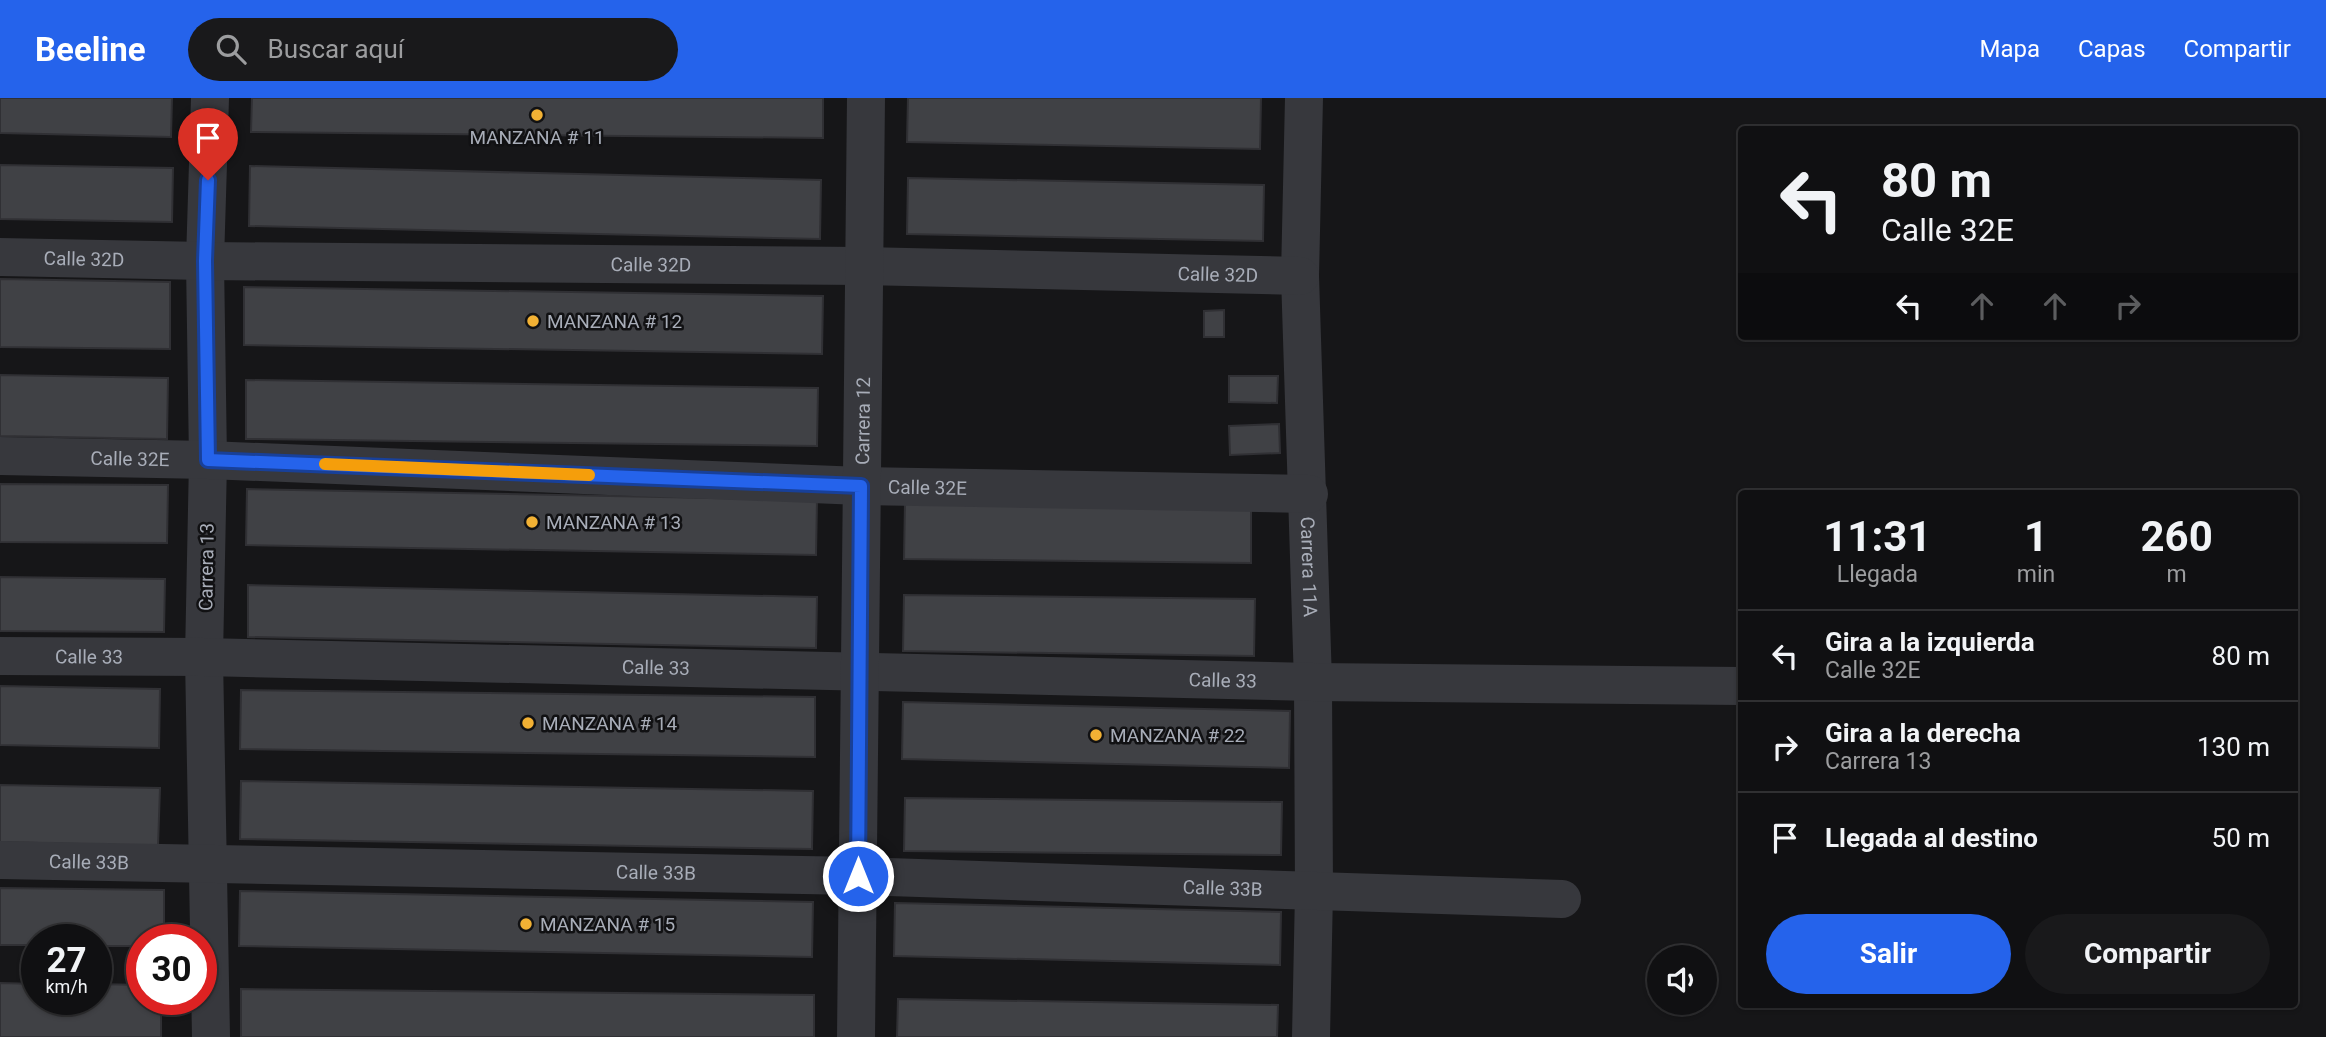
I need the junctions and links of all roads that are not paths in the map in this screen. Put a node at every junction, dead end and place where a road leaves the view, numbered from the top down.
1 (210, 98) edge
2 (866, 98) edge
3 (1304, 98) edge
4 (0, 257) edge
5 (205, 261) junction
6 (863, 266) junction
7 (1300, 276) junction
8 (0, 456) edge
9 (208, 460) junction
10 (861, 486) junction
11 (1309, 494) junction
12 (0, 656) edge
13 (204, 657) junction
14 (859, 672) junction
15 (1313, 682) junction
16 (1738, 686) edge
17 (0, 860) edge
18 (208, 864) junction
19 (858, 876) junction
20 (1314, 892) junction
21 (1562, 899) dead end
22 (211, 1037) edge
23 (856, 1037) edge
24 (1311, 1037) edge

1 - 5 street, Carrera 13
2 - 6 street, Carrera 12
3 - 7 street, Carrera 11A
4 - 5 street, Calle 32D
5 - 6 street, Calle 32D
5 - 9 street, Carrera 13
6 - 7 street, Calle 32D
6 - 10 street, Carrera 12
7 - 11 street, Carrera 11A
8 - 9 street, Calle 32E
9 - 10 street, Calle 32E
9 - 13 street, Carrera 13
10 - 11 street, Calle 32E
10 - 14 street, Carrera 12
11 - 15 street, Carrera 11A
12 - 13 street, Calle 33
13 - 14 street, Calle 33
13 - 18 street, Carrera 13
14 - 15 street, Calle 33
14 - 19 street, Carrera 12
15 - 16 street, Calle 33
15 - 20 street, Carrera 11A
17 - 18 street, Calle 33B
18 - 19 street, Calle 33B
18 - 22 street, Carrera 13
19 - 20 street, Calle 33B
19 - 23 street, Carrera 12
20 - 21 street, Calle 33B
20 - 24 street, Carrera 11A

